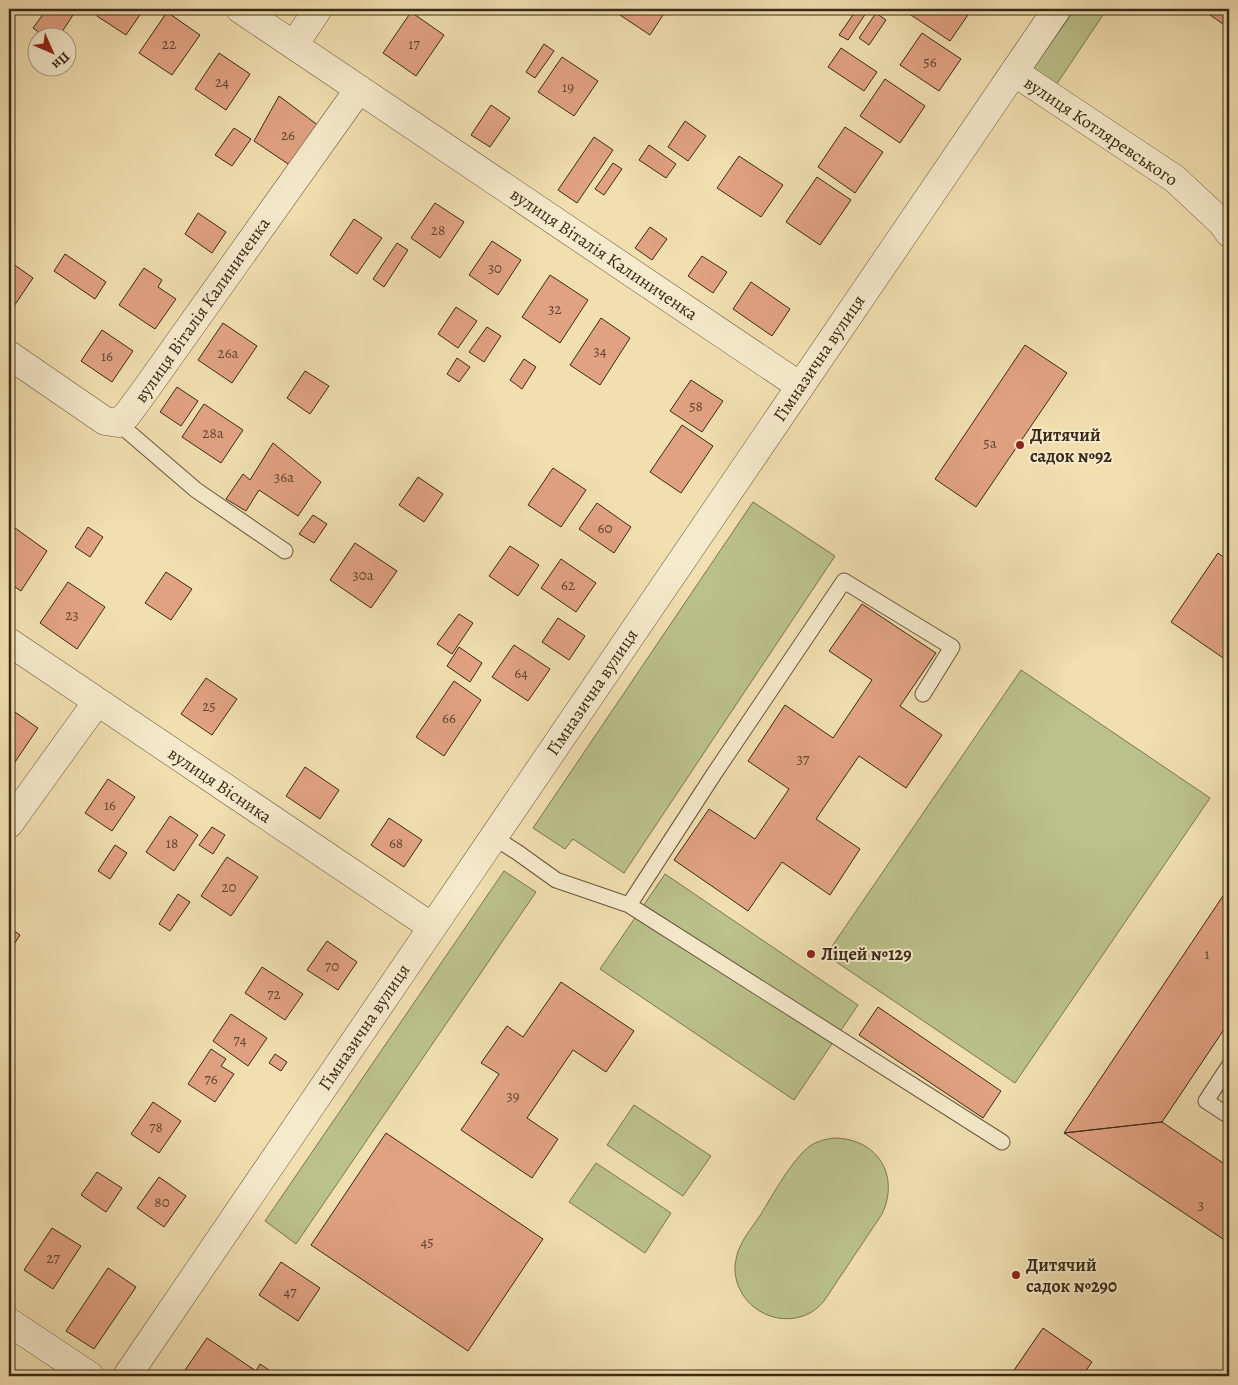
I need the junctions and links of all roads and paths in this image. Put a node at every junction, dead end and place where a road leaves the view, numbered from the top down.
1 (240, 9) edge
2 (318, 9) edge
3 (1056, 9) edge
4 (294, 45) junction
5 (1014, 72) junction
6 (359, 89) junction
7 (1229, 233) edge
8 (9, 356) edge
9 (800, 386) junction
10 (118, 423) junction
11 (285, 550) dead end
12 (9, 642) edge
13 (923, 694) dead end
14 (97, 702) junction
15 (9, 824) edge
16 (493, 837) junction
17 (629, 905) junction
18 (432, 927) junction
19 (1229, 1066) edge
20 (1229, 1116) edge
21 (1002, 1142) dead end
22 (9, 1322) edge
23 (90, 1376) edge
24 (127, 1376) edge

1 - 4 street, вулиця Віталія Калиниченка
2 - 4 street
3 - 5 street, Гімназична вулиця
4 - 6 street, вулиця Віталія Калиниченка
5 - 7 street, вулиця Котляревського
5 - 9 street, Гімназична вулиця
6 - 9 street, вулиця Віталія Калиниченка
6 - 10 street, вулиця Віталія Калиниченка
8 - 10 street
9 - 16 street, Гімназична вулиця
10 - 11 lane
12 - 14 street, вулиця Вісника
13 - 17 lane
14 - 15 street
14 - 18 street, вулиця Вісника
16 - 17 lane
16 - 18 street, Гімназична вулиця
17 - 21 lane
18 - 24 street, Гімназична вулиця
19 - 20 lane
22 - 23 street

